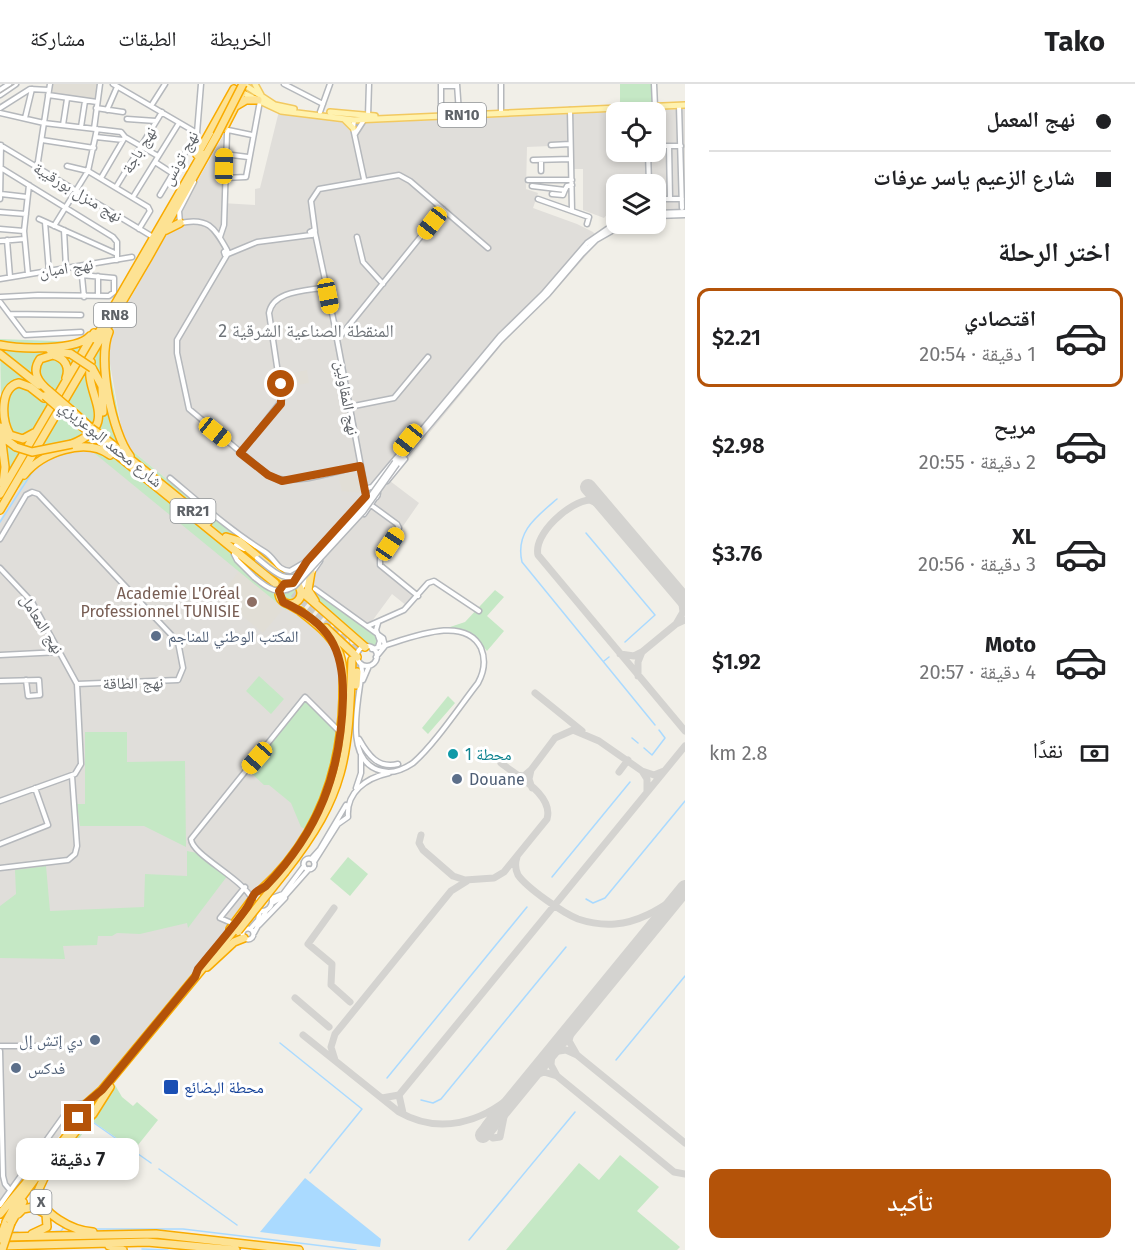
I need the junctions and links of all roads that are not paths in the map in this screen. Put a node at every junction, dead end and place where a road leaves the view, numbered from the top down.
1 (9, 84) edge
2 (16, 84) edge
3 (50, 84) edge
4 (100, 84) edge
5 (165, 84) edge
6 (201, 84) edge
7 (255, 84) edge
8 (284, 84) edge
9 (330, 84) edge
10 (369, 84) edge
11 (501, 84) edge
12 (654, 84) edge
13 (115, 85) edge
14 (239, 85) edge
15 (441, 85) edge
16 (457, 85) edge
17 (32, 88) junction
18 (0, 90) edge
19 (48, 93) junction
20 (242, 93) junction
21 (0, 95) edge
22 (67, 99) junction
23 (260, 100) junction
24 (85, 101) junction
25 (97, 102) junction
26 (655, 102) edge
27 (322, 104) junction
28 (666, 105) edge
29 (683, 105) edge
30 (151, 106) junction
31 (236, 106) junction
32 (606, 107) edge
33 (0, 108) edge
34 (96, 108) junction
35 (606, 108) edge
36 (107, 110) junction
37 (570, 110) junction
38 (501, 111) junction
39 (123, 112) dead end
40 (162, 112) junction
41 (320, 112) junction
42 (459, 112) junction
43 (512, 112) junction
44 (0, 113) edge
45 (441, 115) junction
46 (339, 117) junction
47 (25, 118) junction
48 (366, 118) junction
49 (127, 119) dead end
50 (354, 120) junction
51 (157, 121) junction
52 (44, 123) junction
53 (179, 123) junction
54 (63, 125) junction
55 (81, 127) junction
56 (227, 128) junction
57 (352, 128) junction
58 (95, 129) junction
59 (197, 133) junction
60 (355, 134) junction
61 (252, 135) junction
62 (96, 137) junction
63 (124, 139) junction
64 (42, 140) junction
65 (570, 144) junction
66 (551, 145) dead end
67 (142, 146) junction
68 (669, 146) joint
69 (681, 146) junction
70 (1, 147) edge
71 (94, 148) junction
72 (224, 154) junction
73 (158, 156) junction
74 (248, 157) junction
75 (683, 157) edge
76 (571, 159) junction
77 (533, 160) dead end
78 (541, 160) junction
79 (155, 162) junction
80 (204, 164) junction
81 (67, 166) dead end
82 (1, 168) edge
83 (37, 168) junction
84 (88, 171) junction
85 (541, 171) dead end
86 (172, 173) junction
87 (100, 178) junction
88 (224, 178) junction
89 (364, 179) junction
90 (528, 180) dead end
91 (572, 180) junction
92 (29, 185) junction
93 (573, 185) junction
94 (532, 186) dead end
95 (116, 187) junction
96 (565, 190) junction
97 (76, 191) junction
98 (182, 193) junction
99 (552, 194) dead end
100 (160, 195) dead end
101 (1, 197) edge
102 (27, 197) junction
103 (133, 197) junction
104 (538, 199) dead end
105 (682, 199) junction
106 (666, 200) edge
107 (670, 200) junction
108 (65, 207) junction
109 (443, 209) junction
110 (572, 211) junction
111 (684, 211) edge
112 (0, 212) edge
113 (666, 213) edge
114 (26, 214) junction
115 (39, 219) dead end
116 (45, 222) junction
117 (180, 224) junction
118 (587, 224) dead end
119 (54, 226) junction
120 (139, 229) junction
121 (0, 230) edge
122 (64, 230) junction
123 (606, 230) edge
124 (24, 231) junction
125 (162, 233) junction
126 (313, 233) junction
127 (606, 233) edge
128 (153, 237) junction
129 (357, 237) dead end
130 (24, 239) junction
131 (7, 240) junction
132 (221, 240) junction
133 (0, 241) edge
134 (488, 248) dead end
135 (8, 253) junction
136 (226, 253) junction
137 (0, 254) edge
138 (117, 254) junction
139 (132, 257) dead end
140 (117, 260) junction
141 (81, 266) junction
142 (66, 268) junction
143 (135, 268) junction
144 (48, 272) junction
145 (28, 274) junction
146 (81, 275) junction
147 (98, 276) junction
148 (10, 277) junction
149 (0, 279) edge
150 (383, 284) junction
151 (327, 287) junction
152 (98, 296) junction
153 (0, 297) edge
154 (84, 297) junction
155 (0, 302) edge
156 (10, 314) junction
157 (81, 315) dead end
158 (111, 322) junction
159 (81, 332) dead end
160 (94, 332) junction
161 (104, 333) junction
162 (339, 333) junction
163 (0, 346) edge
164 (0, 356) edge
165 (428, 357) dead end
166 (59, 393) junction
167 (46, 394) junction
168 (0, 401) edge
169 (349, 407) junction
170 (46, 416) junction
171 (0, 427) edge
172 (422, 432) junction
173 (62, 451) junction
174 (240, 453) junction
175 (396, 463) junction
176 (360, 466) junction
177 (148, 478) junction
178 (170, 478) dead end
179 (363, 483) junction
180 (371, 487) junction
181 (0, 492) edge
182 (10, 492) junction
183 (366, 495) junction
184 (377, 496) junction
185 (0, 503) edge
186 (371, 505) junction
187 (0, 510) edge
188 (223, 537) junction
189 (0, 539) edge
190 (236, 545) junction
191 (234, 554) junction
192 (263, 558) junction
193 (307, 561) junction
194 (276, 566) joint
195 (0, 568) edge
196 (311, 572) junction
197 (291, 582) junction
198 (315, 589) dead end
199 (279, 591) junction
200 (300, 591) junction
201 (418, 596) junction
202 (288, 604) junction
203 (300, 610) junction
204 (479, 611) dead end
205 (378, 622) junction
206 (344, 626) tunnel mouth
207 (368, 626) junction
208 (376, 632) junction
209 (385, 646) junction
210 (340, 647) dead end
211 (372, 648) junction
212 (60, 652) junction
213 (0, 655) edge
214 (376, 657) junction
215 (357, 660) junction
216 (369, 666) junction
217 (357, 672) tunnel mouth
218 (26, 680) junction
219 (0, 681) edge
220 (77, 684) junction
221 (361, 684) junction
222 (333, 722) junction
223 (342, 722) junction
224 (342, 734) junction
225 (357, 736) junction
226 (360, 751) junction
227 (398, 764) dead end
228 (393, 772) junction
229 (72, 776) junction
230 (340, 779) junction
231 (35, 788) junction
232 (0, 801) edge
233 (332, 802) junction
234 (326, 841) junction
235 (0, 844) edge
236 (309, 862) junction
237 (0, 868) edge
238 (309, 869) junction
239 (284, 871) junction
240 (245, 887) junction
241 (259, 891) junction
242 (289, 892) junction
243 (252, 900) junction
244 (272, 901) junction
245 (266, 910) junction
246 (260, 911) junction
247 (222, 920) junction
248 (259, 926) junction
249 (234, 929) junction
250 (251, 931) junction
251 (244, 938) junction
252 (207, 968) junction
253 (0, 1046) edge
254 (60, 1046) dead end
255 (0, 1051) edge
256 (86, 1103) junction
257 (66, 1113) junction
258 (81, 1113) junction
259 (58, 1145) junction
260 (54, 1161) junction
261 (3, 1176) junction
262 (14, 1184) junction
263 (10, 1190) junction
264 (1, 1204) edge
265 (0, 1214) edge
266 (10, 1221) junction
267 (117, 1235) junction
268 (22, 1236) junction
269 (0, 1238) edge
270 (147, 1242) junction
271 (77, 1243) junction
272 (0, 1246) edge
273 (2, 1250) edge
274 (123, 1250) edge
275 (135, 1250) edge
276 (236, 1250) edge
277 (299, 1250) edge

1 - 18 street
2 - 21 street
3 - 19 street
4 - 25 street
5 - 30 street
6 - 59 street, نهج تونس
7 - 23 main road
8 - 27 street
9 - 27 street
10 - 48 street
11 - 38 street
12 - 26 street
13 - 30 street
13 - 36 street
14 - 20 main road, RN10
14 - 20 main road
14 - 23 main road, RN10
14 - 98 highway, RN8, bridge
14 - 98 highway
15 - 16 street
15 - 45 street
16 - 42 street
17 - 19 street
17 - 33 street
17 - 47 street
19 - 22 street
19 - 52 street
20 - 23 main road, RN10
20 - 31 highway
22 - 24 street
22 - 54 street
23 - 31 highway
23 - 41 main road, RN10
23 - 46 main road, RN10
23 - 61 street
24 - 25 street
24 - 55 street
25 - 34 street
27 - 41 street
28 - 29 main road, RN10
29 - 69 street
30 - 40 street
31 - 56 highway
32 - 43 main road, RN10
34 - 36 street
34 - 58 street
35 - 37 main road, RN10
36 - 39 street
37 - 43 main road, RN10
37 - 65 street
38 - 42 main road, RN10
38 - 43 main road, RN10
40 - 51 street, نهج باجة
40 - 53 street
41 - 48 main road, RN10
42 - 45 main road, RN10
43 - 45 main road, RN10
44 - 47 street
45 - 48 main road, RN10
46 - 50 main road, RN10
46 - 57 main road
47 - 52 street
48 - 50 main road, RN10
48 - 60 street
49 - 51 street
50 - 57 street
51 - 67 street, نهج باجة
52 - 54 street
52 - 64 street
53 - 59 street
53 - 73 street
54 - 55 street
55 - 58 street
56 - 61 street
56 - 72 street
56 - 80 highway
57 - 60 street
58 - 62 street
58 - 63 street
59 - 86 street, نهج تونس
60 - 89 street
61 - 74 street
62 - 63 street
62 - 71 street
63 - 67 street
63 - 87 street
64 - 71 street
64 - 83 street
65 - 66 street
65 - 76 street
67 - 73 street
67 - 95 street, نهج باجة
68 - 69 street
68 - 107 street
69 - 75 street
70 - 82 street
70 - 83 street, نهج منزل بورقيبة
71 - 84 street
72 - 74 street
72 - 88 street
73 - 79 street
74 - 88 street
75 - 105 street
76 - 78 street
76 - 91 street
77 - 78 street
78 - 85 street
79 - 86 street
79 - 103 street
80 - 98 highway, RN8
80 - 117 street
81 - 84 street
82 - 92 street
82 - 101 street
83 - 97 street, نهج منزل بورقيبة
84 - 87 street
84 - 97 street
86 - 100 street, نهج تونس
87 - 95 street
88 - 132 street
89 - 109 street
89 - 126 street
90 - 91 street
91 - 93 street
92 - 102 street
92 - 108 street
93 - 96 street
93 - 110 street
94 - 96 street
95 - 103 street
96 - 99 street
97 - 108 street
97 - 120 street, نهج منزل بورقيبة
98 - 125 highway, RN8
98 - 128 highway, RN8
101 - 102 street
102 - 114 street
103 - 120 street
104 - 110 street
105 - 107 street
105 - 111 street
106 - 107 street
108 - 119 street
108 - 138 street
109 - 134 street
109 - 150 street
110 - 118 street
111 - 113 street
112 - 114 street
114 - 124 street
115 - 116 street
116 - 119 street
116 - 144 street
117 - 125 highway
117 - 132 street
119 - 122 street
120 - 128 street, نهج منزل بورقيبة
121 - 124 street
122 - 138 street
122 - 142 street
123 - 172 street
124 - 130 street
125 - 158 highway, RN8
126 - 136 street
126 - 151 street
127 - 172 street
128 - 143 highway, RN8
129 - 150 street
130 - 131 street
130 - 145 street
131 - 133 street
131 - 135 street
132 - 136 street
135 - 137 street
135 - 148 street
136 - 174 street
138 - 140 street
139 - 140 street, نهج امبان
140 - 141 street, نهج امبان
141 - 142 street, نهج امبان
141 - 146 street
142 - 144 street, نهج امبان
143 - 160 highway, RN8
143 - 185 highway, RN8
144 - 145 street, نهج امبان
145 - 148 street, نهج امبان
146 - 147 street
146 - 154 street
147 - 152 street
147 - 152 street
148 - 149 street, نهج امبان
150 - 162 street
151 - 162 street
151 - 174 street
152 - 154 street
153 - 154 street
155 - 156 street
156 - 157 street
156 - 159 street
158 - 161 highway, RN8
158 - 177 highway
160 - 163 highway
160 - 166 highway, RN8
161 - 168 highway, bridge
161 - 182 highway, RN8
162 - 169 street, نهج المقاولين
163 - 173 highway, bridge
164 - 167 highway, شارع محمد البوعزيزي / RR21
165 - 169 street
166 - 167 highway
166 - 170 highway, RN8
167 - 170 highway
167 - 177 highway, شارع محمد البوعزيزي / RR21, bridge
169 - 176 street, نهج المقاولين
170 - 181 highway, RN8
171 - 181 highway
172 - 175 street
172 - 180 street
172 - 184 street
173 - 177 highway
173 - 182 highway
174 - 176 street
175 - 191 street, bridge
175 - 192 street, bridge
176 - 179 street, نهج المقاولين
177 - 188 highway, شارع محمد البوعزيزي / RR21
178 - 192 street
179 - 180 street
179 - 183 street, نهج المقاولين
180 - 183 street
180 - 184 street
182 - 187 highway, RN8
183 - 184 street
183 - 193 street
184 - 186 street
186 - 196 street
186 - 201 street
188 - 190 highway, شارع محمد البوعزيزي / RR21
188 - 190 highway, شارع محمد البوعزيزي / RR21
188 - 191 highway, شارع محمد البوعزيزي
188 - 192 highway
189 - 220 street, نهج الطاقة
190 - 192 street
191 - 199 highway, شارع محمد البوعزيزي
192 - 194 highway
192 - 197 highway
193 - 194 street
193 - 197 street
195 - 212 street, نهج المعامل
196 - 200 street
196 - 206 highway
197 - 199 highway
197 - 200 highway
198 - 207 street
199 - 202 highway
200 - 202 highway
200 - 211 highway
201 - 204 street
201 - 205 street
202 - 203 highway
203 - 215 highway
203 - 223 highway
205 - 207 street
205 - 208 street
207 - 208 street
208 - 209 street
208 - 211 street
209 - 211 street
209 - 214 street
209 - 228 street
210 - 239 highway
211 - 214 street
211 - 215 street
212 - 213 street
212 - 220 street, نهج المعامل
214 - 216 street
215 - 216 street
215 - 221 street
215 - 230 highway
216 - 221 street
217 - 230 highway
218 - 218 street
218 - 219 street
220 - 229 street
221 - 225 street
222 - 223 street
222 - 224 street
222 - 240 street
223 - 224 highway
224 - 241 highway
225 - 226 street
225 - 227 street
226 - 228 street
226 - 234 street
228 - 234 street
229 - 231 street
229 - 237 street
230 - 233 highway
231 - 232 street
231 - 235 street
233 - 236 highway
233 - 239 highway
234 - 236 street
236 - 238 street
236 - 238 street
236 - 244 street
238 - 242 street
239 - 249 highway, bridge
240 - 241 street
240 - 243 street
240 - 247 street
241 - 243 street
241 - 244 street
242 - 244 street
242 - 248 street
243 - 246 street
243 - 249 highway
244 - 245 street
245 - 246 street
245 - 248 street
246 - 250 street
247 - 249 street
247 - 249 street
248 - 250 street
249 - 252 highway, X
249 - 256 highway
250 - 251 street
250 - 251 street
251 - 252 highway
252 - 260 highway, X
253 - 254 street
255 - 261 street
256 - 257 street
256 - 258 highway
257 - 258 street
257 - 262 street
258 - 259 highway, X
259 - 265 highway, X
259 - 266 highway, X
260 - 266 highway, X
260 - 267 highway, X
261 - 262 street
261 - 263 street
262 - 263 street
263 - 264 street
266 - 268 highway
266 - 269 highway, X, bridge
266 - 273 highway, X, bridge
267 - 268 highway
267 - 277 highway
268 - 269 highway
270 - 271 highway
270 - 275 highway
270 - 276 highway
271 - 272 highway
271 - 274 highway

